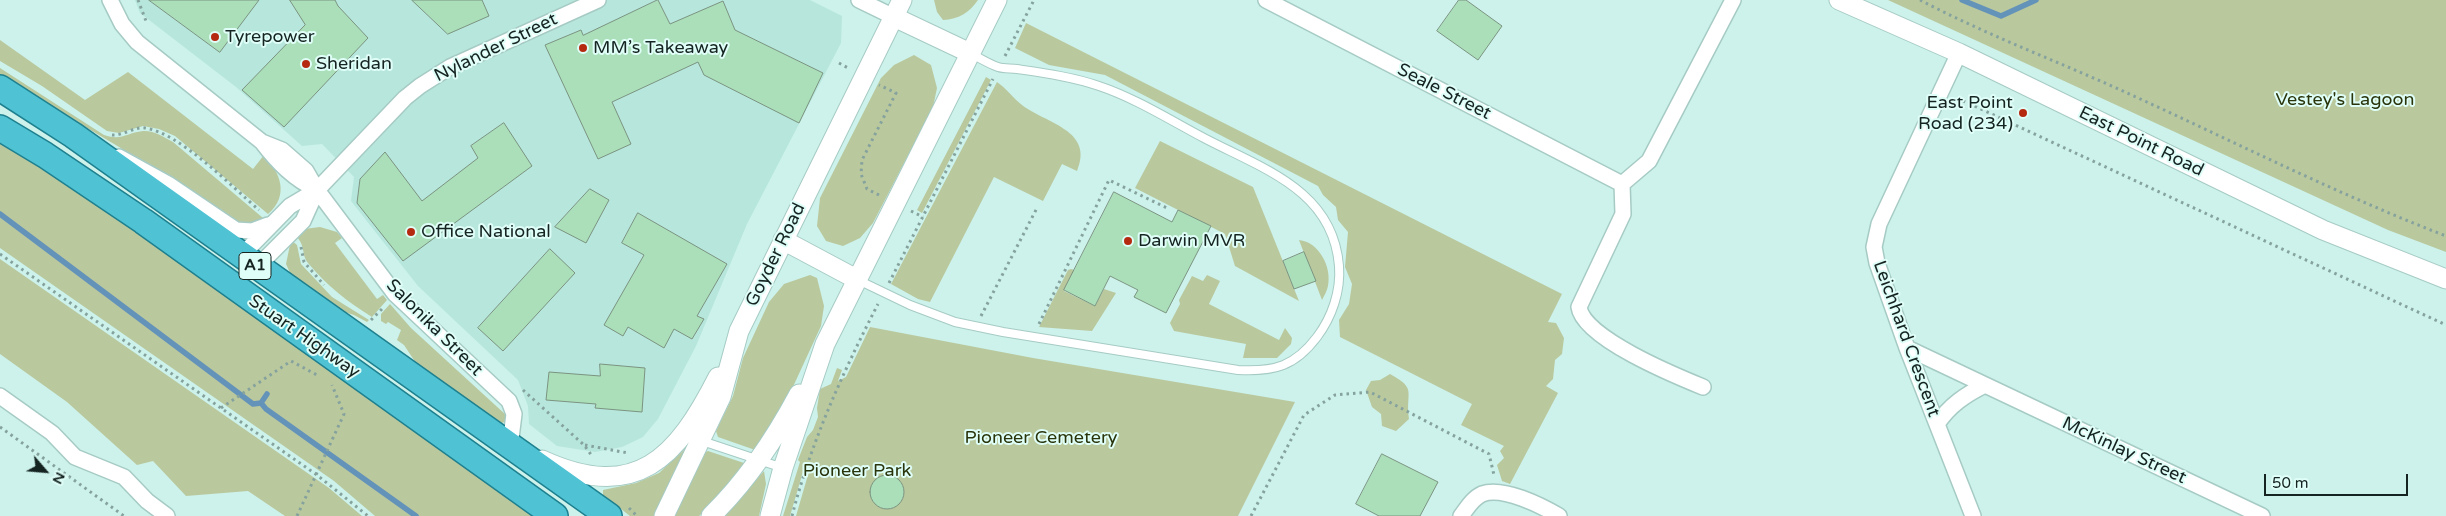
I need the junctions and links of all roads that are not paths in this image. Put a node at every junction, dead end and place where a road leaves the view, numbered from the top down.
1 (110, 0) edge
2 (598, 0) edge
3 (859, 0) edge
4 (902, 0) edge
5 (997, 0) edge
6 (1266, 0) edge
7 (1733, 0) edge
8 (1839, 0) edge
9 (894, 17) junction
10 (970, 53) junction
11 (1959, 53) junction
12 (0, 88) edge
13 (0, 128) edge
14 (73, 135) junction
15 (1622, 184) junction
16 (317, 190) junction
17 (274, 223) junction
18 (783, 240) junction
19 (249, 262) junction
20 (2446, 279) edge
21 (858, 280) junction
22 (229, 284) junction
23 (739, 331) junction
24 (825, 344) junction
25 (1907, 348) junction
26 (1985, 385) junction
27 (1703, 386) dead end
28 (0, 396) edge
29 (1937, 424) junction
30 (702, 441) junction
31 (510, 446) junction
32 (760, 460) junction
33 (783, 468) junction
34 (508, 482) junction
35 (167, 516) edge
36 (555, 516) edge
37 (564, 516) edge
38 (609, 516) edge
39 (664, 516) edge
40 (711, 516) edge
41 (770, 516) edge
42 (1461, 516) edge
43 (1559, 516) edge
44 (1973, 516) edge
45 (2262, 516) edge

1 - 16 street, Salonika Street
2 - 16 street, Nylander Street
3 - 9 street
4 - 9 street, Goyder Road
5 - 10 street
6 - 15 street, Seale Street
7 - 15 street
8 - 11 street, East Point Road
9 - 10 street
9 - 18 street, Goyder Road
10 - 21 street
10 - 21 lane
11 - 20 street, East Point Road
11 - 25 street, Leichhard Crescent
12 - 14 highway, Stuart Highway / A1
13 - 22 highway, Stuart Highway / A1
14 - 17 street, Stuart Highway
14 - 19 highway, Stuart Highway / A1
15 - 27 street
16 - 17 street, Nylander Street
16 - 19 street, Nylander Street
16 - 31 street, Salonika Street
17 - 19 street, Nylander Street
18 - 21 street
18 - 23 street, Goyder Road
19 - 22 highway, Nylander Street
19 - 31 highway, Stuart Highway / A1
21 - 24 street
22 - 34 highway, Stuart Highway / A1
23 - 30 street, Goyder Road
23 - 31 street
24 - 32 street
24 - 33 street
25 - 26 street, McKinlay Street
25 - 29 street, Leichhard Crescent
26 - 29 street
26 - 45 street, McKinlay Street
28 - 35 street
29 - 44 street, Leichhard Crescent
30 - 32 lane
30 - 39 street, Goyder Road
31 - 38 highway, Stuart Highway / A1
32 - 33 lane
32 - 40 street
33 - 41 street
34 - 36 highway, Stuart Highway / A1
34 - 37 highway
42 - 43 street

